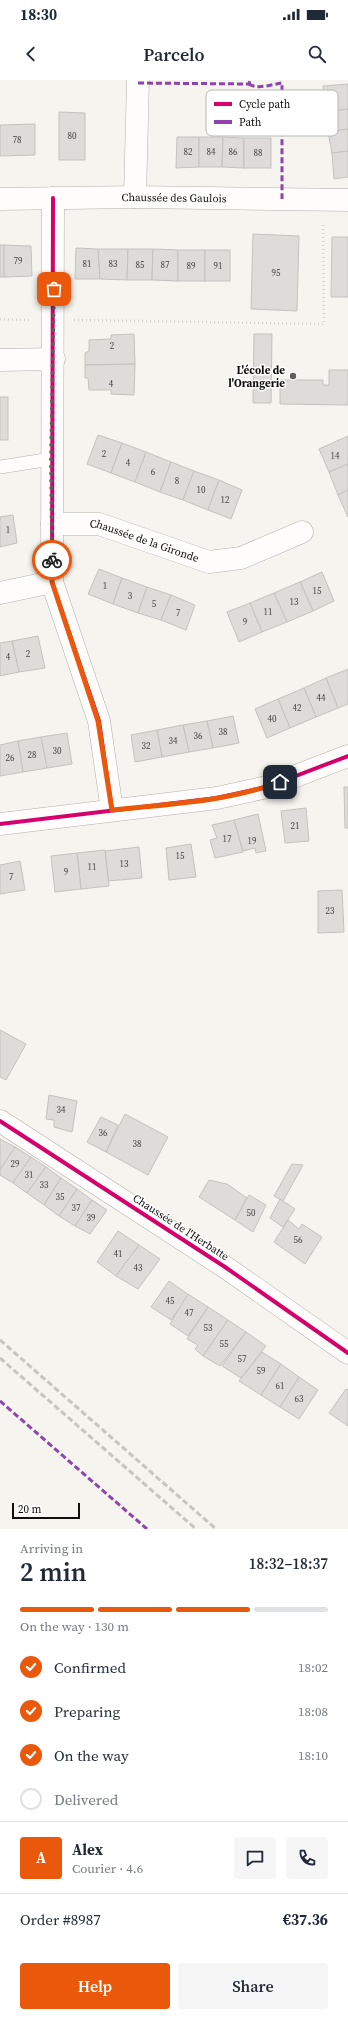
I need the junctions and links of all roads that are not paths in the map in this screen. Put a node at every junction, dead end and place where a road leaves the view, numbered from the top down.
1 (138, 80) edge
2 (53, 198) junction
3 (135, 198) junction
4 (0, 199) edge
5 (348, 200) edge
6 (54, 359) junction
7 (0, 360) edge
8 (51, 459) junction
9 (0, 467) edge
10 (52, 524) junction
11 (302, 532) dead end
12 (52, 582) junction
13 (0, 593) edge
14 (348, 756) edge
15 (112, 810) junction
16 (0, 824) edge
17 (0, 1120) edge
18 (348, 1353) edge

1 - 3 street
2 - 3 street, Chaussée des Gaulois
2 - 4 street, Chaussée des Gaulois
2 - 6 street
3 - 5 street, Chaussée des Gaulois
6 - 7 street
6 - 8 street
8 - 9 lane
8 - 10 street
10 - 11 street, Chaussée de la Gironde
10 - 12 street
12 - 13 street
12 - 15 street
14 - 15 street
15 - 16 street
17 - 18 street, Chaussée de l'Herbatte

